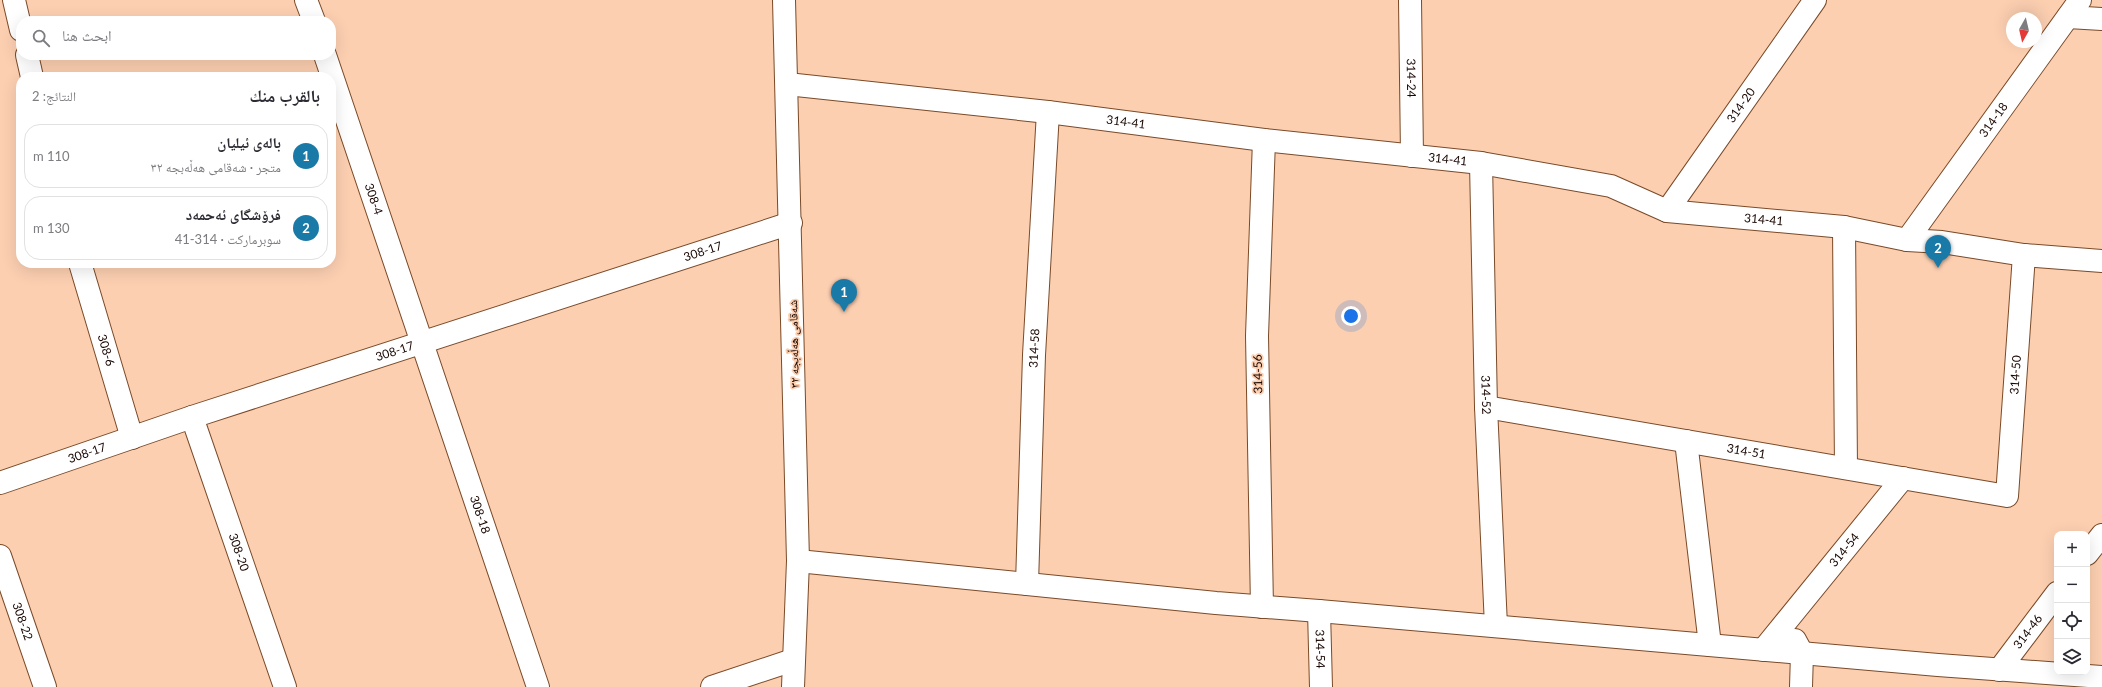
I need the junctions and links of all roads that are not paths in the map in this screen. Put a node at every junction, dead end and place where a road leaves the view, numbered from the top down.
1 (14, 0) edge
2 (306, 0) edge
3 (784, 0) edge
4 (1410, 0) edge
5 (1815, 0) edge
6 (2074, 9) edge
7 (18, 16) edge
8 (312, 16) edge
9 (2102, 19) edge
10 (28, 60) edge
11 (326, 60) edge
12 (31, 72) edge
13 (329, 72) edge
14 (787, 84) junction
15 (336, 105) edge
16 (1048, 112) junction
17 (339, 119) edge
18 (1264, 140) junction
19 (1412, 156) junction
20 (1481, 163) junction
21 (1667, 211) junction
22 (791, 223) junction
23 (1844, 227) junction
24 (1907, 240) junction
25 (2024, 255) junction
26 (2102, 260) edge
27 (81, 268) edge
28 (422, 343) junction
29 (1486, 407) junction
30 (192, 417) junction
31 (132, 438) junction
32 (1686, 441) junction
33 (1846, 468) junction
34 (1903, 478) junction
35 (0, 483) edge
36 (2007, 496) joint
37 (2102, 535) edge
38 (2090, 550) edge
39 (0, 556) edge
40 (798, 561) junction
41 (1027, 584) junction
42 (2054, 597) edge
43 (1262, 607) junction
44 (1318, 611) junction
45 (1786, 622) junction
46 (1496, 626) junction
47 (1710, 645) junction
48 (1763, 650) junction
49 (1802, 653) junction
50 (793, 660) junction
51 (1999, 670) junction
52 (2102, 677) edge
53 (45, 687) edge
54 (285, 687) edge
55 (538, 687) edge
56 (712, 687) edge
57 (793, 687) edge
58 (1321, 687) edge
59 (1801, 687) edge

1 - 7 street
2 - 8 street
3 - 14 street, شەقامی هەڵەبجە ٣٢
4 - 19 street, 314-24
5 - 21 street, 314-20
6 - 9 street
6 - 24 street, 314-18
10 - 12 street
11 - 13 street, 308-4
14 - 16 street, 314-41
14 - 22 street, شەقامی هەڵەبجە ٣٢
15 - 17 street, 308-4
16 - 18 street, 314-41
16 - 41 street, 314-58
17 - 28 street, 308-4
18 - 19 street, 314-41
18 - 43 street, 314-56
19 - 20 street, 314-41
20 - 21 street, 314-41
20 - 29 street, 314-52
21 - 23 street, 314-41
22 - 28 street, 308-17
22 - 40 street, شەقامی هەڵەبجە ٣٢
23 - 24 street, 314-41
23 - 33 street
24 - 25 street, 314-41
25 - 26 street, 314-41
25 - 36 street, 314-50
27 - 31 street, 308-6
28 - 30 street, 308-17
28 - 55 street, 308-18
29 - 32 street, 314-51
29 - 46 street, 314-52
30 - 31 street, 308-17
30 - 54 street, 308-20
31 - 35 street, 308-17
32 - 33 street, 314-51
32 - 47 street
33 - 34 street, 314-51
34 - 36 street, 314-51
34 - 45 street, 314-54
37 - 38 street
39 - 53 street, 308-22
40 - 41 street
40 - 50 street, شەقامی هەڵەبجە ٣٢
41 - 43 street
42 - 51 street, 314-46
43 - 44 street
44 - 46 street
44 - 58 street, 314-54
45 - 48 street, 314-54
45 - 49 street
46 - 47 street
47 - 48 street
48 - 49 street
49 - 51 street
49 - 59 street
50 - 56 street
50 - 57 street, شەقامی هەڵەبجە ٣٢
51 - 52 street

